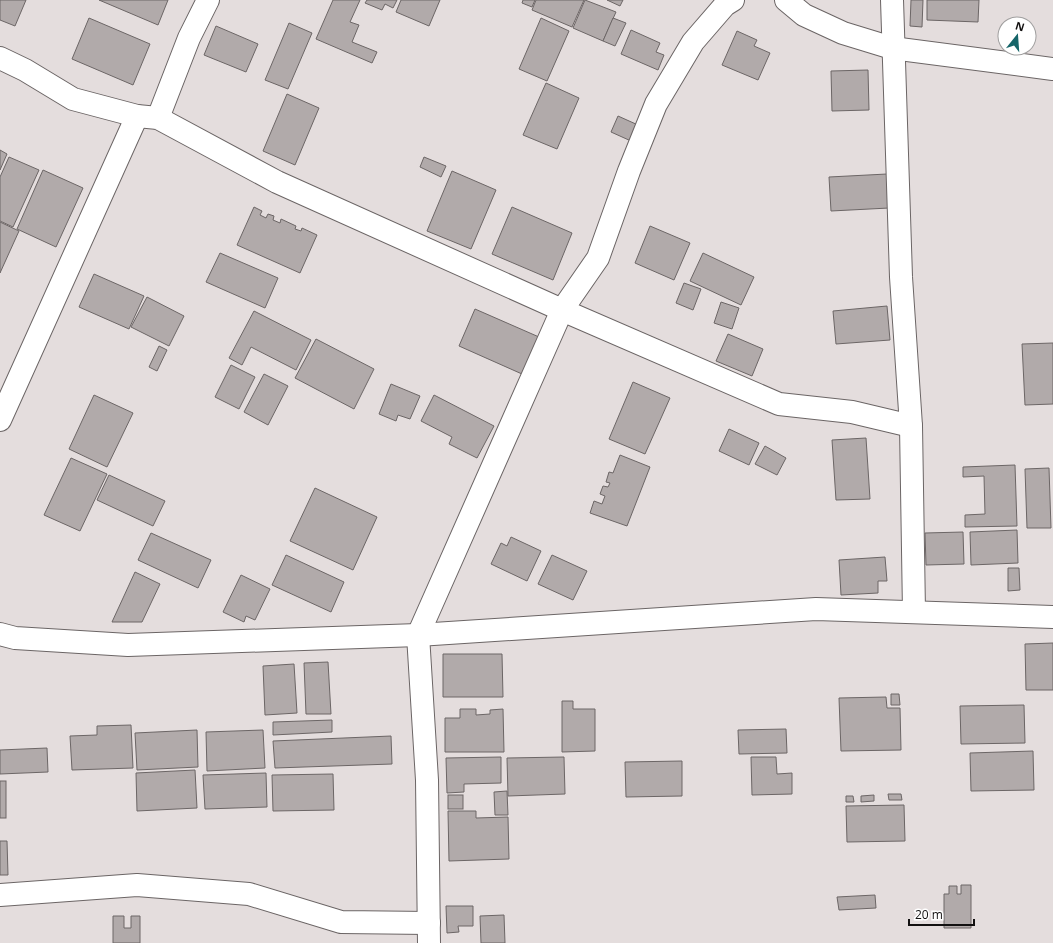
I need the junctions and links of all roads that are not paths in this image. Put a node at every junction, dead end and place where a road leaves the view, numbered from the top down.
1 (208, 0) edge
2 (733, 0) edge
3 (786, 0) edge
4 (892, 0) edge
5 (892, 48) junction
6 (0, 58) edge
7 (1053, 69) edge
8 (147, 117) junction
9 (562, 310) junction
10 (0, 420) edge
11 (911, 426) junction
12 (914, 612) junction
13 (1053, 617) edge
14 (0, 634) edge
15 (418, 634) junction
16 (0, 895) edge
17 (429, 933) edge

1 - 8 street
2 - 9 street
3 - 5 street
4 - 5 street
5 - 7 street
5 - 11 street
6 - 8 street
8 - 9 street
8 - 10 street
9 - 11 street
9 - 15 street
11 - 12 street
12 - 13 street
12 - 15 street
14 - 15 street
15 - 17 street
16 - 17 street

